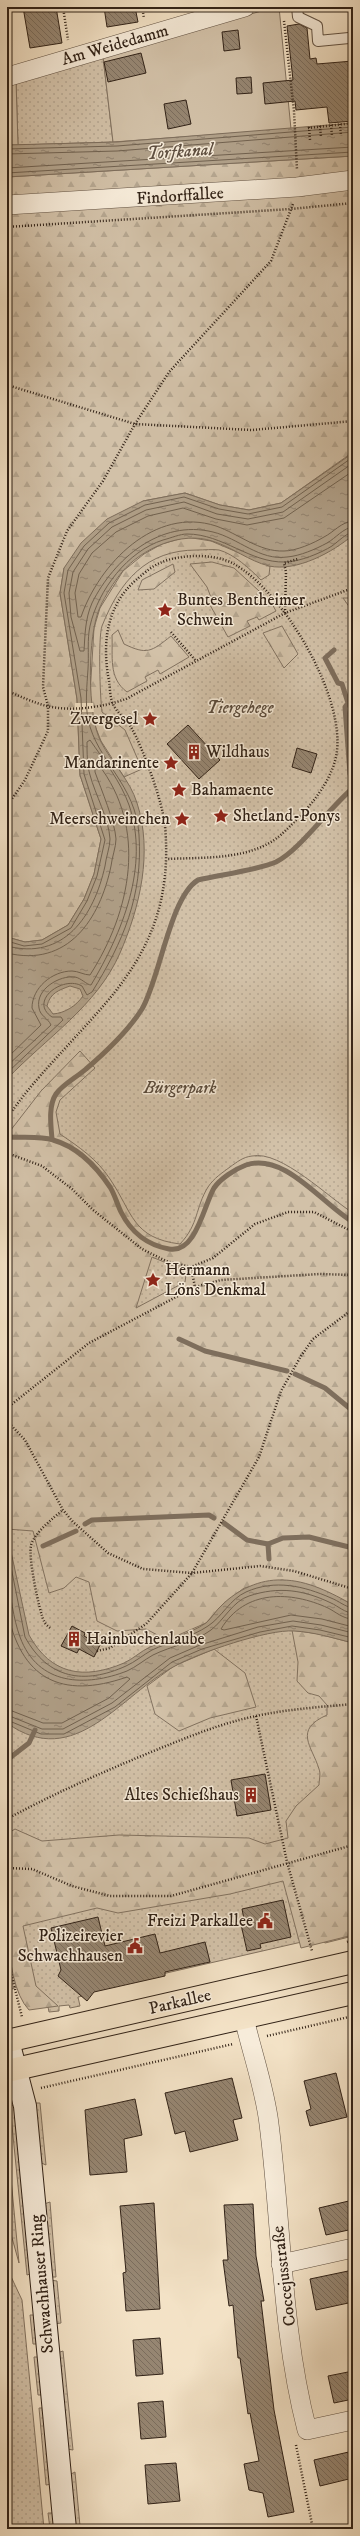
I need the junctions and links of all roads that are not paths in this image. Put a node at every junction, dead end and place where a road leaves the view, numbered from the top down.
1 (245, 7) edge
2 (296, 7) edge
3 (349, 38) dead end
4 (7, 77) edge
5 (353, 180) edge
6 (7, 205) edge
7 (353, 1962) edge
8 (353, 1993) edge
9 (244, 2018) junction
10 (7, 2040) edge
11 (11, 2070) edge
12 (353, 2248) edge
13 (280, 2264) junction
14 (353, 2420) edge
15 (65, 2529) edge

1 - 4 street, Am Weidedamm
2 - 3 lane
5 - 6 street, Findorffallee
7 - 10 main road, Parkallee
8 - 9 main road, Parkallee
9 - 11 main road, Parkallee
9 - 13 street, Coccejusstraße
10 - 11 main road, Schwachhauser Ring
11 - 15 main road, Schwachhauser Ring
12 - 13 street
13 - 14 street, Coccejusstraße

